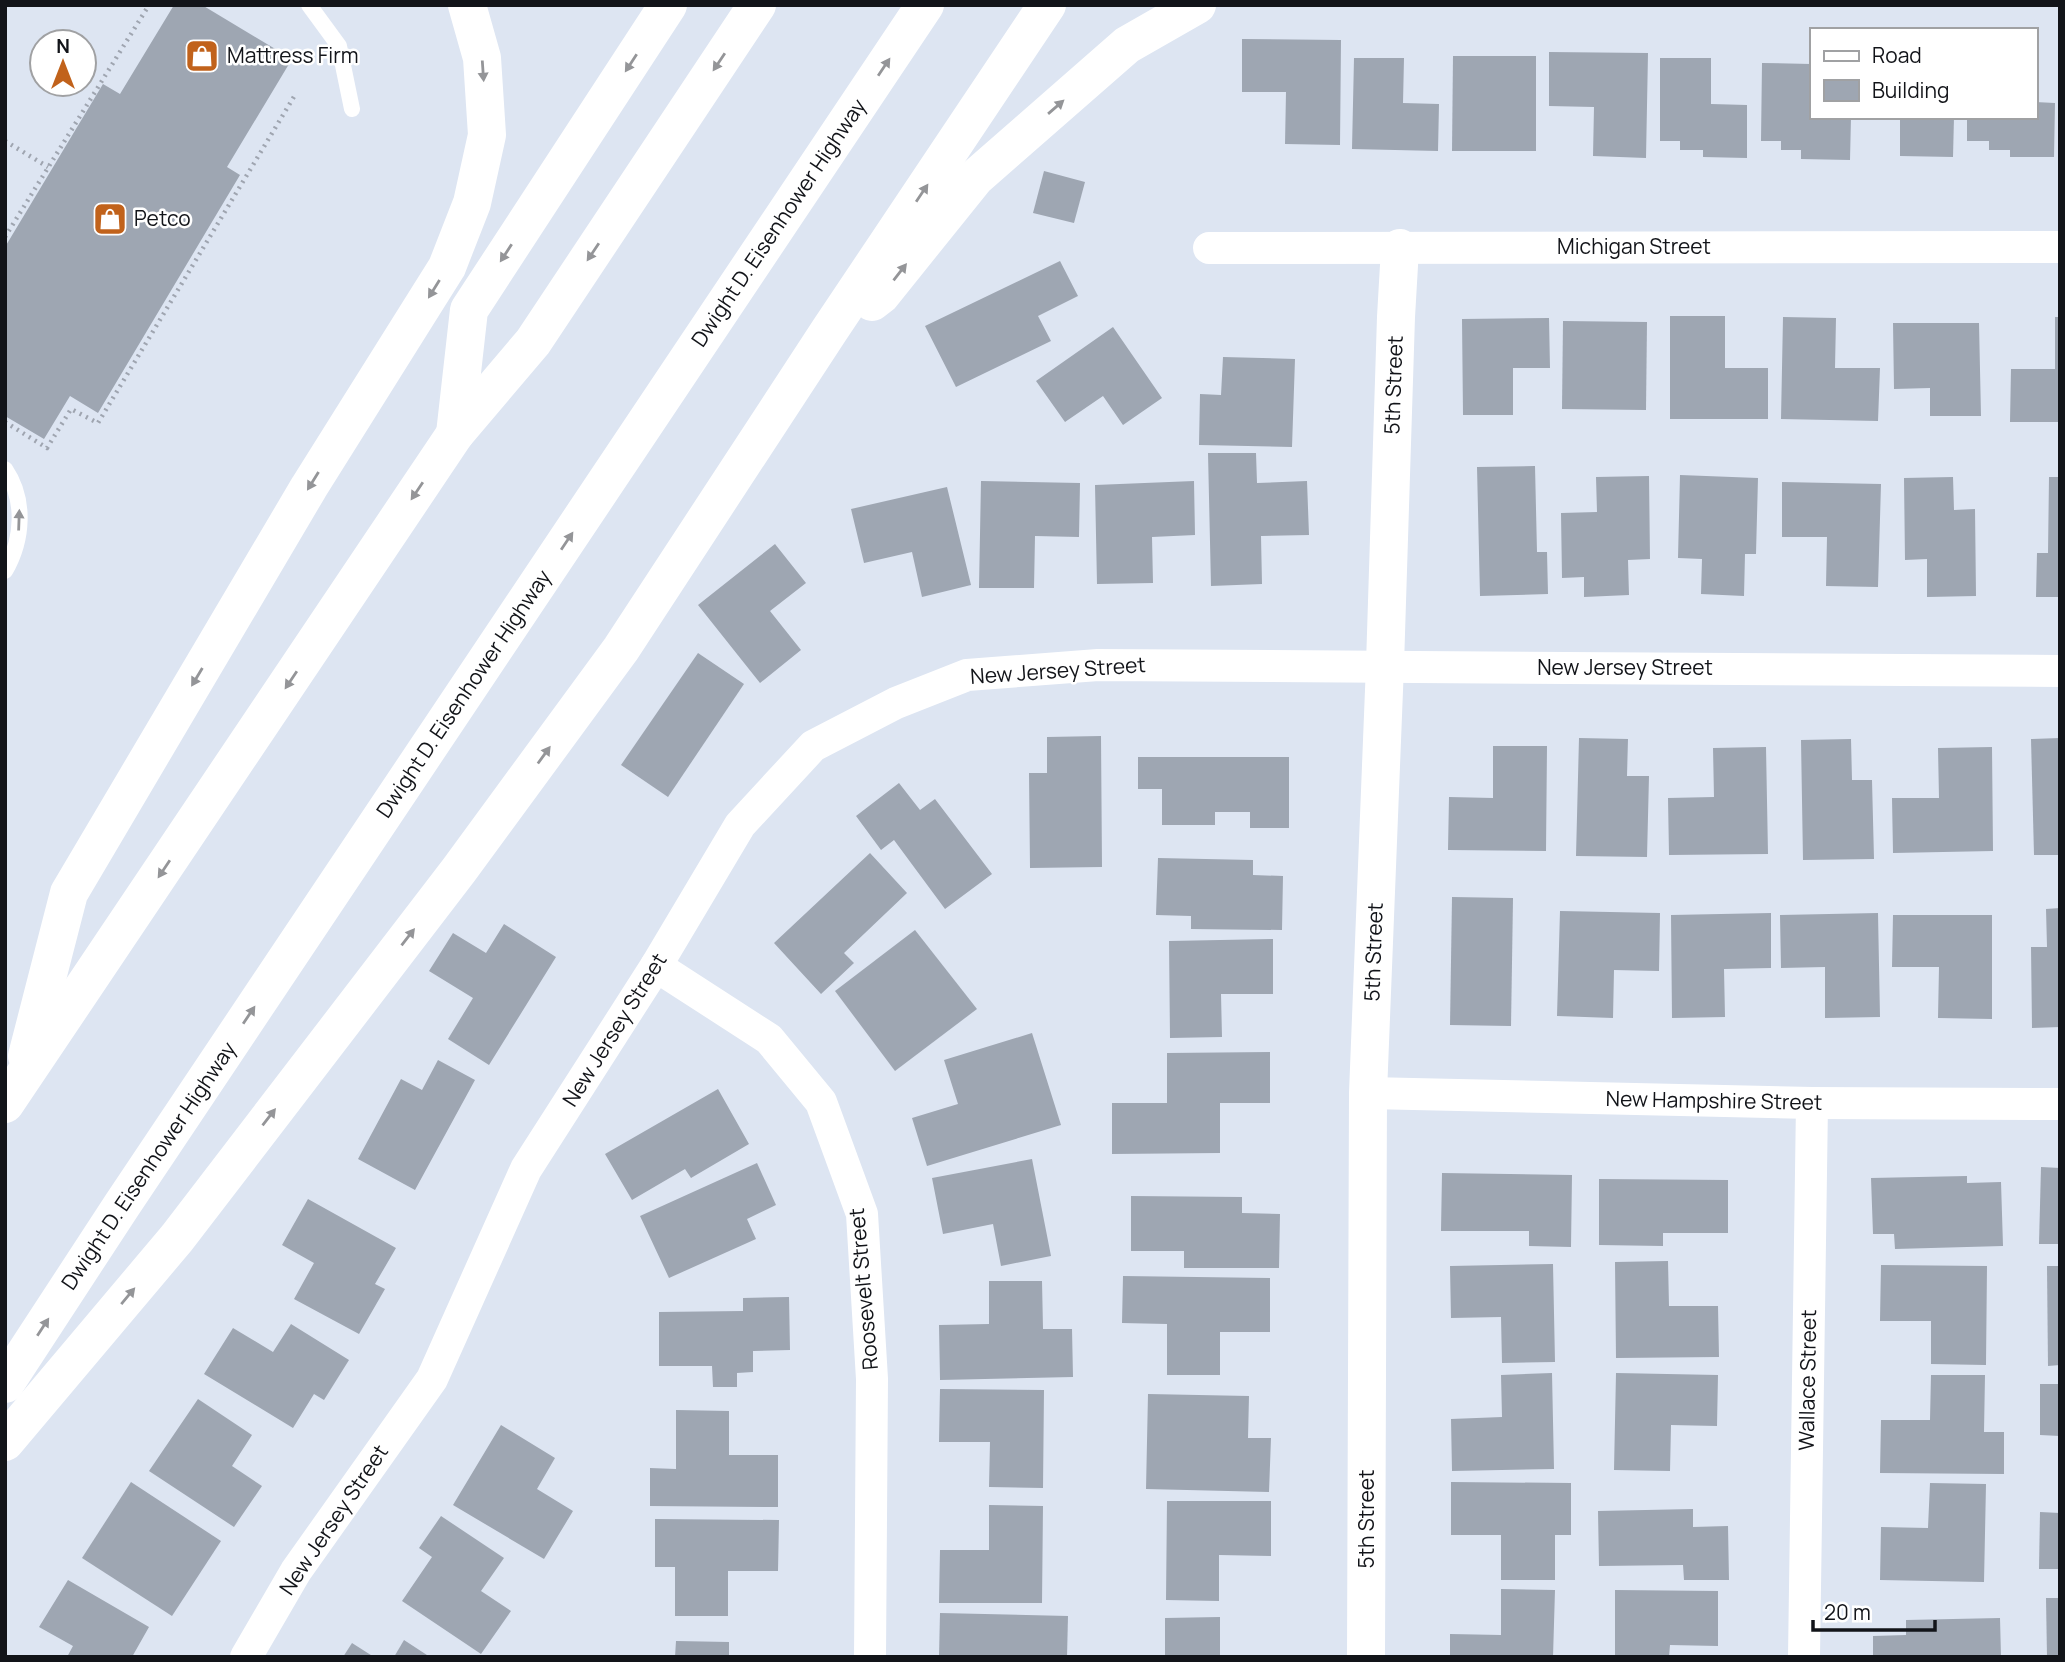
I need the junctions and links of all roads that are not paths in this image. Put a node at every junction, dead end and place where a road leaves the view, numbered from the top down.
1 (309, 5) edge
2 (467, 5) edge
3 (668, 5) edge
4 (757, 5) edge
5 (925, 5) edge
6 (1047, 5) edge
7 (1197, 5) edge
8 (352, 109) dead end
9 (2060, 247) edge
10 (1209, 248) dead end
11 (1400, 248) junction
12 (829, 331) junction
13 (455, 434) junction
14 (5, 470) edge
15 (5, 571) edge
16 (1385, 665) junction
17 (2060, 671) edge
18 (656, 966) junction
19 (13, 1093) edge
20 (1368, 1093) junction
21 (1812, 1103) junction
22 (2060, 1104) edge
23 (5, 1384) edge
24 (5, 1441) edge
25 (246, 1657) edge
26 (870, 1657) edge
27 (1366, 1657) edge
28 (1804, 1657) edge

1 - 8 lane
2 -> 19 main road
3 -> 13 main road
4 -> 13 main road
23 -> 5 main road, Dwight D. Eisenhower Highway
12 -> 6 main road
12 -> 7 main road
9 - 11 street, Michigan Street
10 - 11 street, Michigan Street
11 - 16 main road, 5th Street
24 -> 12 main road
13 -> 19 main road
15 -> 14 lane
16 - 17 street, New Jersey Street
16 - 18 street, New Jersey Street
16 - 20 main road, 5th Street
18 - 25 street, New Jersey Street
18 - 26 street, Roosevelt Street
20 - 21 street, New Hampshire Street
20 - 27 main road, 5th Street
21 - 22 street, New Hampshire Street
21 - 28 street, Wallace Street

